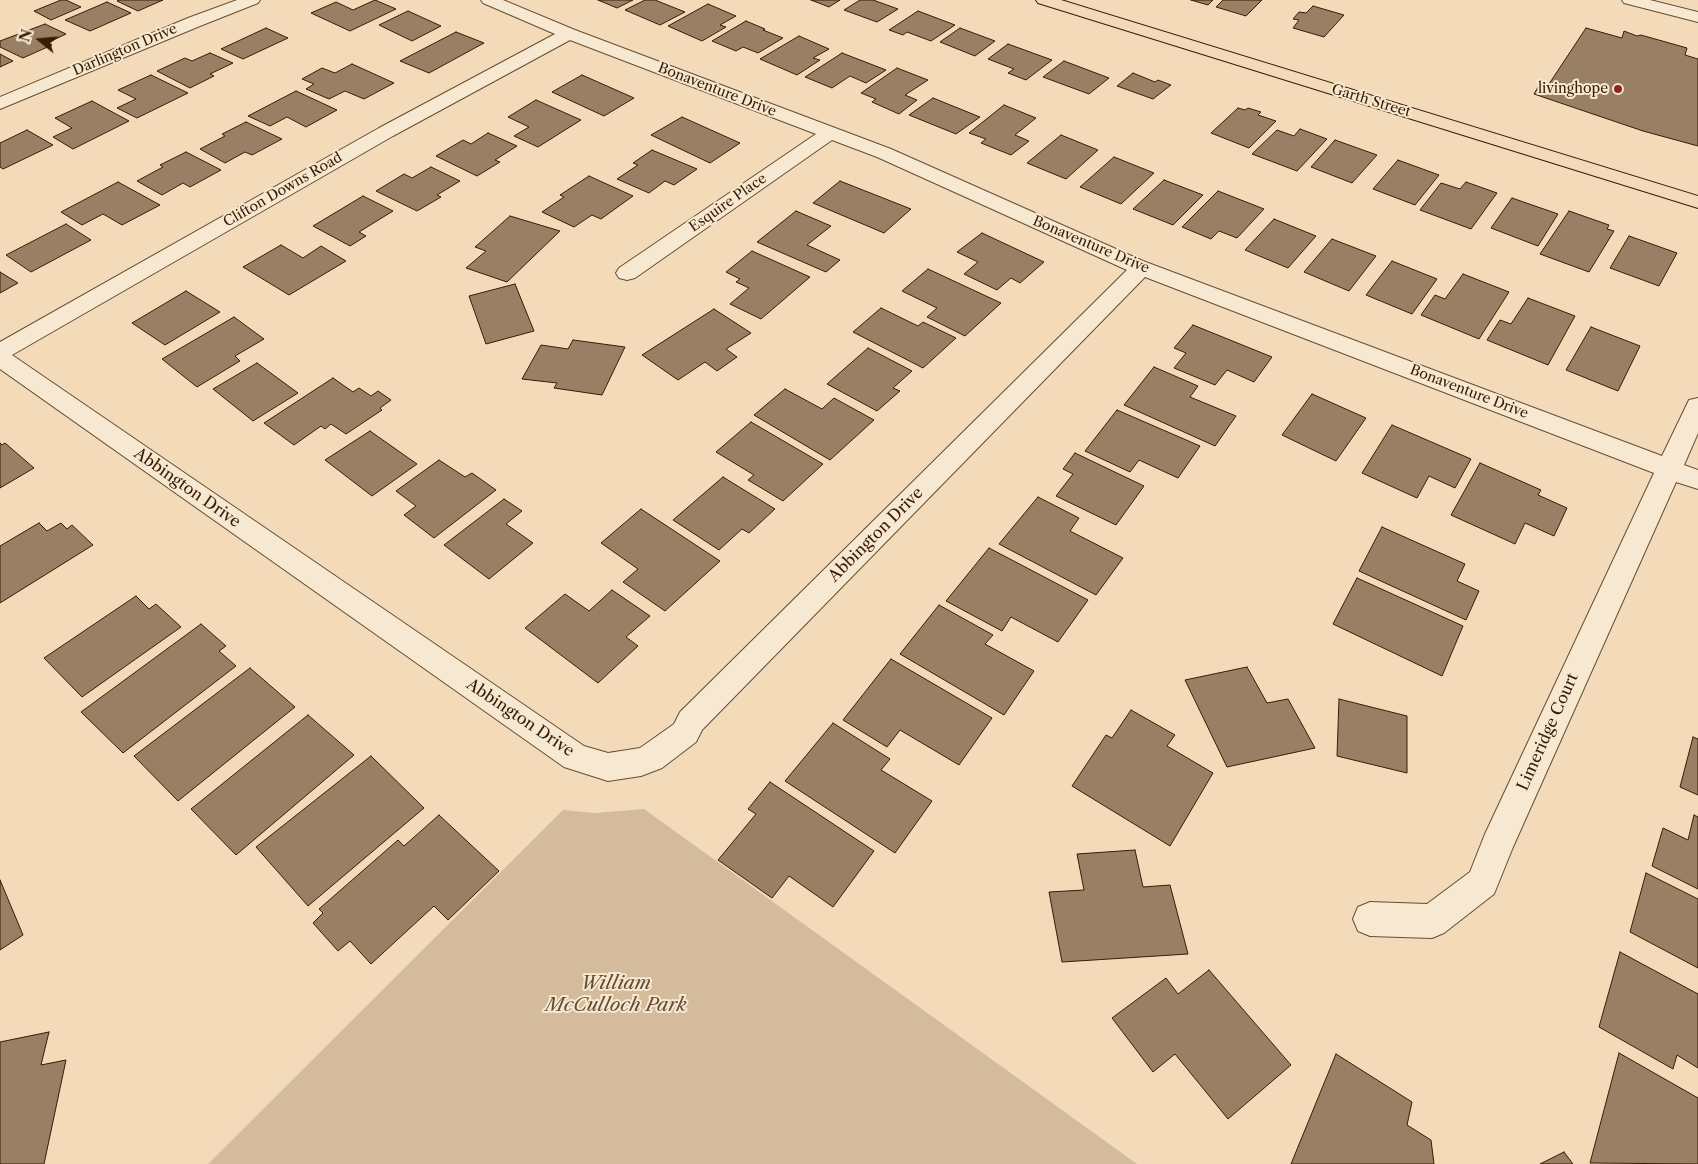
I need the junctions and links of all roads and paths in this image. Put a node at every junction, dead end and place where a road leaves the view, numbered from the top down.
1 (252, 0) edge
2 (489, 0) edge
3 (1044, 0) edge
4 (1630, 0) edge
5 (1698, 17) edge
6 (569, 34) junction
7 (0, 104) edge
8 (830, 133) junction
9 (1698, 202) edge
10 (1142, 267) junction
11 (626, 273) dead end
12 (0, 352) edge
13 (0, 358) edge
14 (1698, 406) edge
15 (1668, 468) junction
16 (1698, 480) edge
17 (1370, 919) dead end

1 - 7 street, Darlington Drive
2 - 6 street, Bonaventure Drive
3 - 9 main road, Garth Street
4 - 5 street
6 - 8 street, Bonaventure Drive
6 - 12 street, Clifton Downs Road
8 - 10 street, Bonaventure Drive
8 - 11 street, Esquire Place
10 - 13 street, Abbington Drive
10 - 15 street, Bonaventure Drive
14 - 15 street, Limeridge Court
15 - 16 street, Bonaventure Drive
15 - 17 street, Limeridge Court

